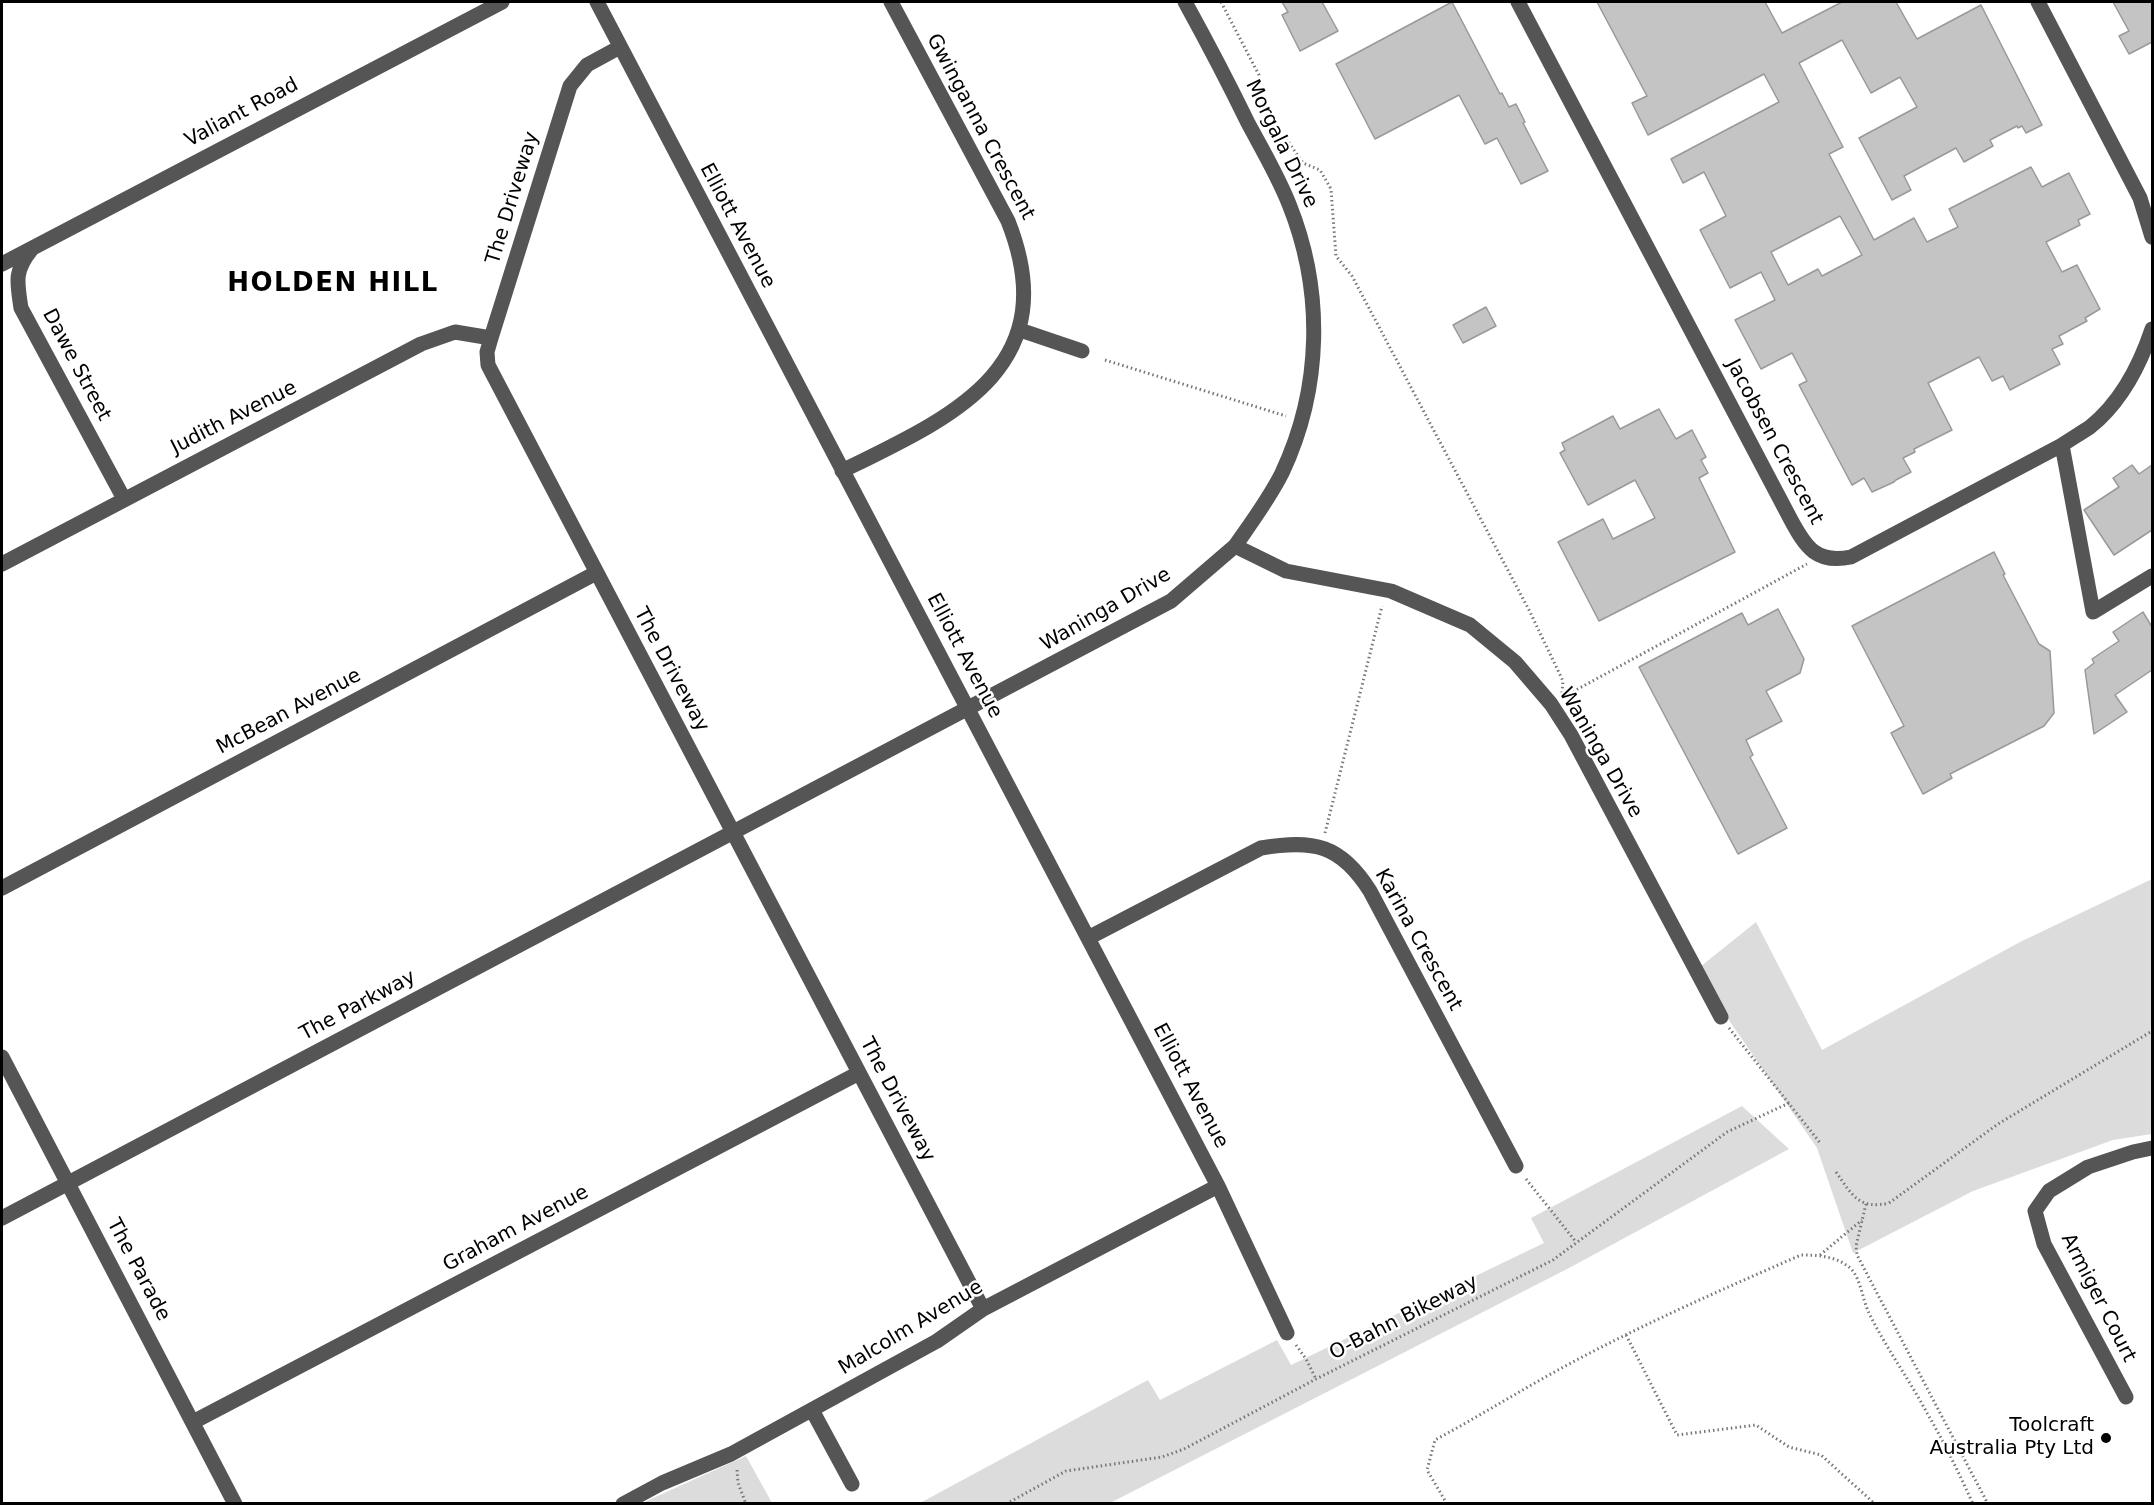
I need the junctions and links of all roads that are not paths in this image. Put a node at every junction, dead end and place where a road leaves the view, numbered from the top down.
1 (502, 2) edge
2 (597, 2) edge
3 (891, 2) edge
4 (1185, 2) edge
5 (1518, 2) edge
6 (2037, 2) edge
7 (620, 47) junction
8 (2152, 237) edge
9 (33, 247) junction
10 (2, 264) edge
11 (1020, 330) junction
12 (2152, 335) edge
13 (491, 338) junction
14 (1082, 351) dead end
15 (2062, 445) junction
16 (842, 471) junction
17 (124, 499) junction
18 (1235, 546) junction
19 (2, 564) edge
20 (596, 573) junction
21 (2152, 576) edge
22 (969, 709) junction
23 (734, 832) junction
24 (2, 888) edge
25 (1088, 938) junction
26 (1721, 1017) road end
27 (2, 1057) edge
28 (859, 1072) junction
29 (2152, 1148) edge
30 (1516, 1166) road end
31 (68, 1183) junction
32 (1218, 1186) junction
33 (2, 1218) edge
34 (983, 1309) junction
35 (1287, 1333) road end
36 (2126, 1397) dead end
37 (812, 1410) junction
38 (193, 1422) junction
39 (852, 1484) dead end
40 (236, 1503) edge
41 (623, 1503) edge

1 - 9 street, Valiant Road
2 - 7 street, Elliott Avenue
3 - 11 street, Gwinganna Crescent
4 - 18 street, Morgala Drive
5 - 15 street, Jacobsen Crescent
6 - 8 street
7 - 13 street, The Driveway
7 - 16 street, Elliott Avenue
9 - 10 street, Valiant Road
9 - 17 street, Dawe Street
11 - 14 street
11 - 16 street, Gwinganna Crescent
12 - 15 street
13 - 17 street, Judith Avenue
13 - 20 street, The Driveway
15 - 21 street
16 - 22 street, Elliott Avenue
17 - 19 street, Judith Avenue
18 - 22 street, Waninga Drive
18 - 26 street, Waninga Drive
20 - 23 street, The Driveway
20 - 24 street, McBean Avenue
22 - 23 street, Waninga Drive
22 - 25 street, Elliott Avenue
23 - 28 street, The Driveway
23 - 31 street, The Parkway
25 - 30 street, Karina Crescent
25 - 32 street, Elliott Avenue
27 - 31 street, The Parade
28 - 34 street, The Driveway
28 - 38 street, Graham Avenue
29 - 36 street, Armiger Court
31 - 33 street, The Parkway
31 - 38 street, The Parade
32 - 34 street, Malcolm Avenue
32 - 35 street, Elliott Avenue
34 - 37 street, Malcolm Avenue
37 - 39 street
37 - 41 street, Malcolm Avenue
38 - 40 street, The Parade

